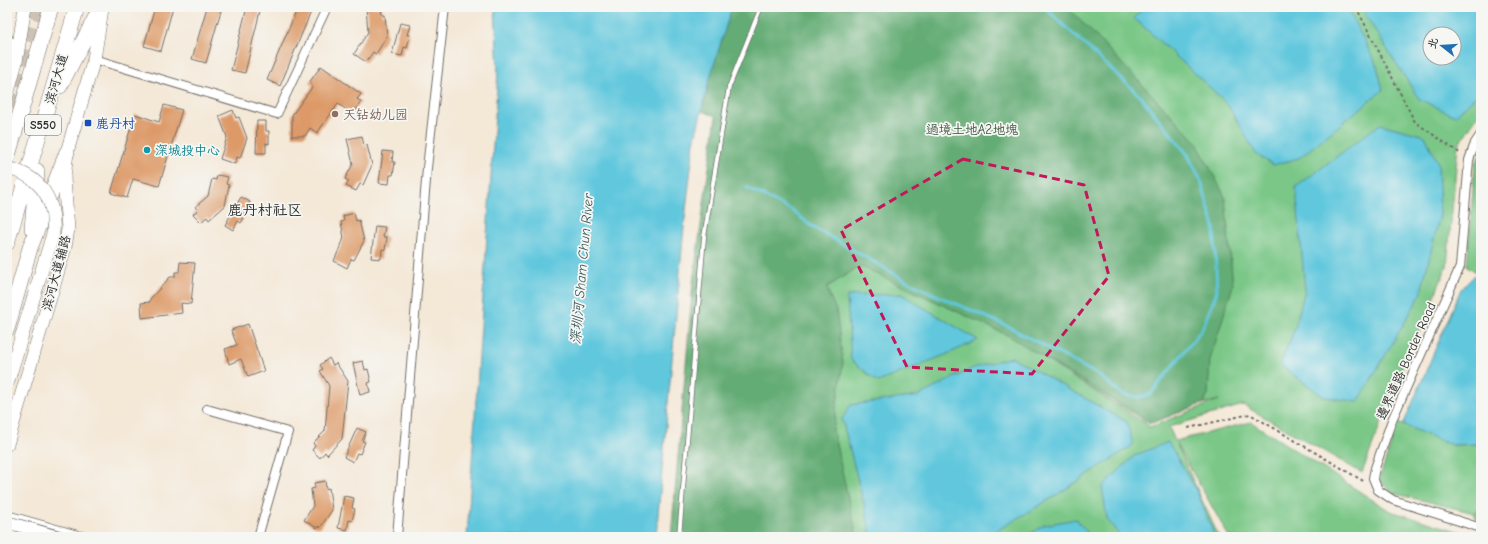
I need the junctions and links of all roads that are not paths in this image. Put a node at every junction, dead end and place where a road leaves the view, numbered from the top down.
1 (25, 7) edge
2 (51, 7) edge
3 (77, 7) edge
4 (102, 7) edge
5 (327, 7) edge
6 (445, 7) edge
7 (761, 7) edge
8 (7, 40) edge
9 (94, 59) junction
10 (16, 62) junction
11 (7, 95) edge
12 (47, 112) junction
13 (1481, 134) edge
14 (40, 135) junction
15 (67, 152) junction
16 (7, 159) edge
17 (7, 168) edge
18 (7, 243) edge
19 (30, 248) junction
20 (7, 329) edge
21 (7, 384) edge
22 (208, 409) dead end
23 (7, 444) edge
24 (7, 513) edge
25 (7, 522) edge
26 (1481, 528) edge
27 (58, 537) edge
28 (92, 537) edge
29 (258, 537) edge
30 (397, 537) edge
31 (679, 537) edge

1 - 10 main road
2 - 16 highway, 滨河大道 / S550
3 - 12 highway, 滨河大道 / S550
4 - 9 main road, 滨河大道辅路
4 - 12 highway
5 - 9 street
6 - 30 street
7 - 31 lane
8 - 10 street
9 - 15 main road, 滨河大道辅路
10 - 11 main road
12 - 14 highway, 滨河大道 / S550
13 - 26 street, 邊界道路 Border Road
14 - 18 highway, 滨河大道 / S550
14 - 19 highway
15 - 19 highway
15 - 23 main road, 滨河大道辅路
17 - 21 main road, bridge
19 - 20 highway
22 - 29 street
24 - 28 lane
25 - 27 street

